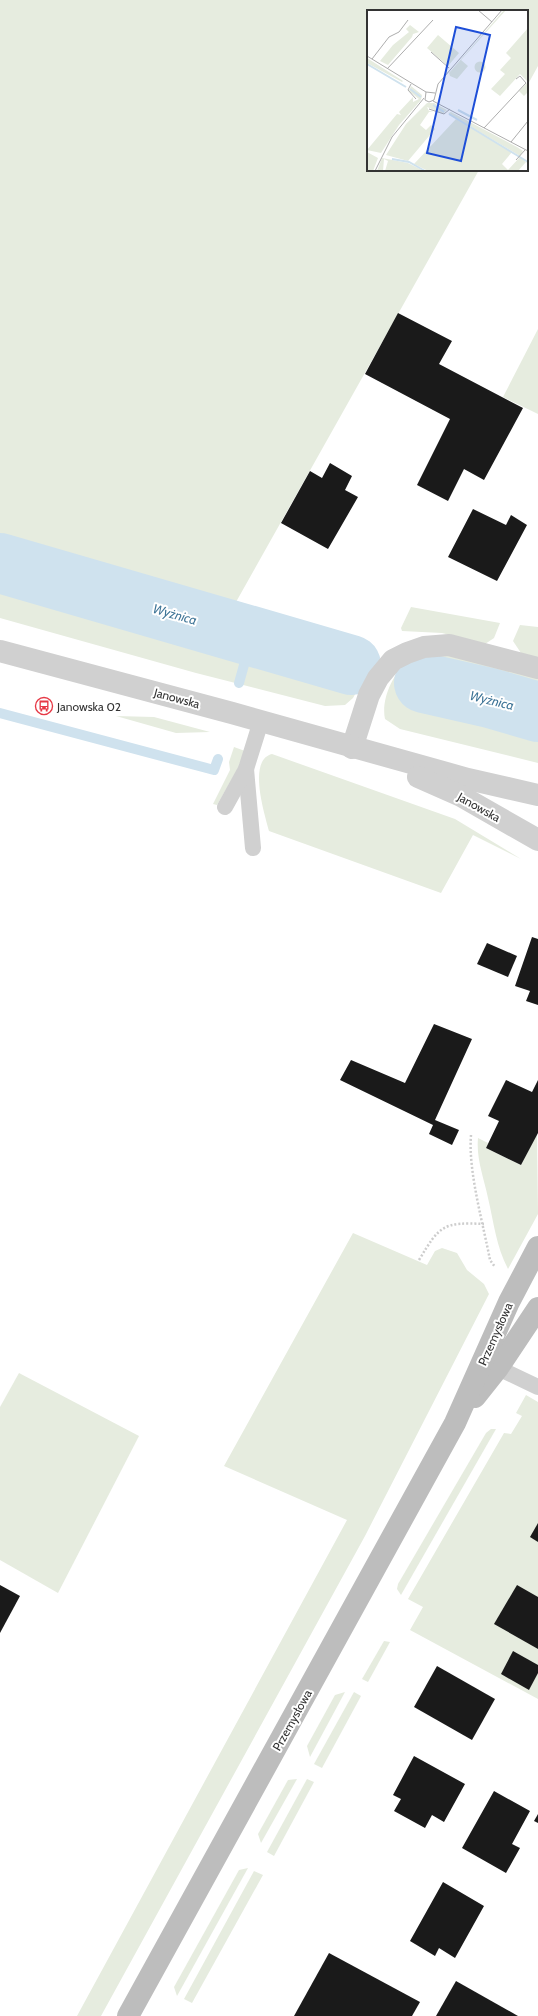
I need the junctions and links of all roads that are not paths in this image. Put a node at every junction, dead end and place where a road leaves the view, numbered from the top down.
1 (0, 651) edge
2 (538, 668) edge
3 (261, 721) junction
4 (352, 748) junction
5 (246, 769) junction
6 (538, 795) edge
7 (225, 807) dead end
8 (538, 840) edge
9 (253, 848) dead end
10 (538, 1247) edge
11 (538, 1308) edge
12 (498, 1368) junction
13 (538, 1387) edge
14 (455, 1423) junction
15 (128, 2016) edge

1 - 3 street, Janowska
2 - 4 street
3 - 4 street, Janowska
3 - 5 lane
4 - 6 street, Janowska
4 - 8 street, Janowska
5 - 7 lane
5 - 9 lane
10 - 14 main road, Przemysłowa
11 - 12 main road, Przemysłowa
12 - 13 lane
12 - 14 main road, Przemysłowa
14 - 15 main road, Przemysłowa

